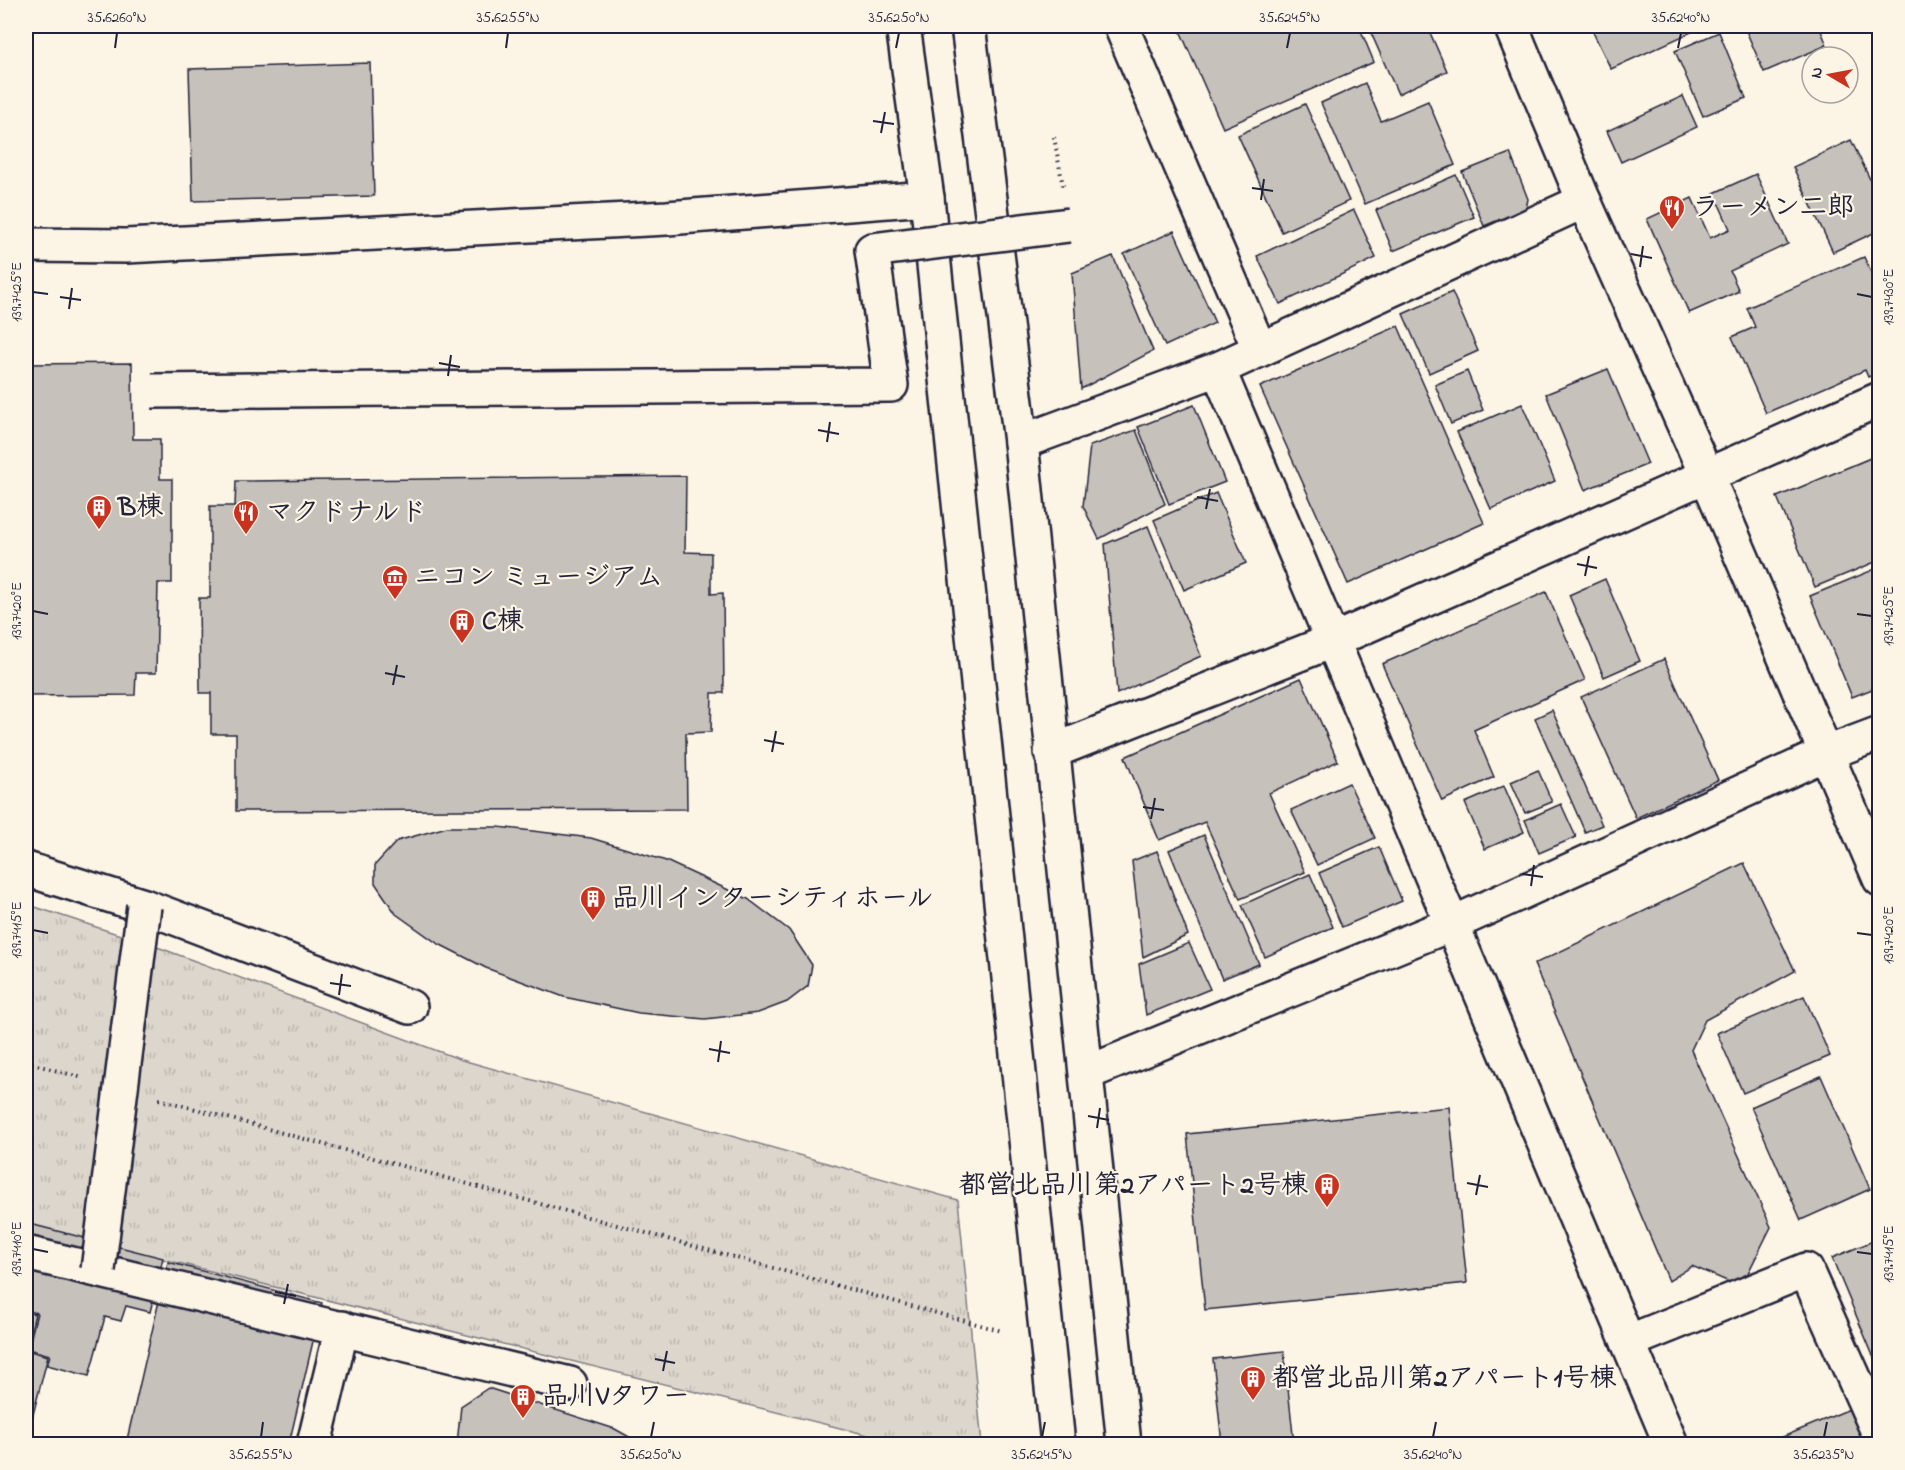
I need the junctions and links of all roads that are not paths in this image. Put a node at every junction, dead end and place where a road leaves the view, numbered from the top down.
1 (903, 26) edge
2 (968, 26) edge
3 (1120, 26) edge
4 (1511, 26) edge
5 (927, 198) junction
6 (1584, 201) junction
7 (1069, 225) road end
8 (26, 245) edge
9 (1259, 348) junction
10 (1218, 369) junction
11 (152, 391) dead end
12 (1880, 399) edge
13 (1021, 442) junction
14 (1706, 474) junction
15 (1332, 641) junction
16 (1880, 733) edge
17 (1051, 752) junction
18 (1827, 753) junction
19 (26, 869) edge
20 (1880, 879) edge
21 (144, 906) junction
22 (1454, 923) junction
23 (410, 1007) dead end
24 (1087, 1073) junction
25 (26, 1253) edge
26 (98, 1270) junction
27 (342, 1328) junction
28 (1628, 1342) junction
29 (570, 1384) dead end
30 (1880, 1436) edge
31 (314, 1444) edge
32 (1058, 1444) edge
33 (1124, 1444) edge
34 (1671, 1444) edge

1 - 5 street
2 - 13 street
3 - 9 street
4 - 6 street
5 - 8 street
5 - 32 street
6 - 9 street
6 - 14 street
7 - 11 street, bridge
9 - 10 street
10 - 13 street
10 - 15 street
12 - 14 street
13 - 17 street
14 - 15 street
14 - 18 street
15 - 17 street
15 - 22 street
16 - 18 street
17 - 24 street
18 - 20 street
18 - 22 street
19 - 21 street
21 - 23 street
21 - 26 street, bridge
22 - 24 street
22 - 28 street
24 - 33 street
25 - 26 street
26 - 27 street
27 - 29 street
27 - 31 street
28 - 30 street
28 - 34 street

